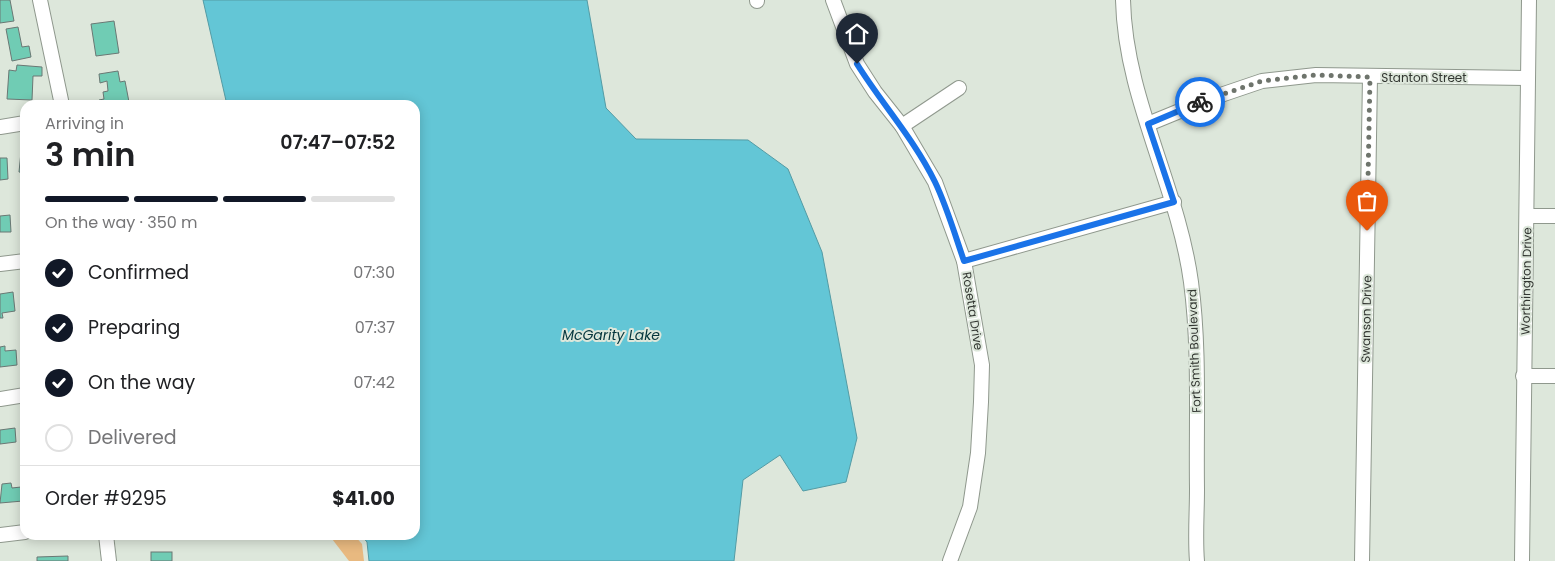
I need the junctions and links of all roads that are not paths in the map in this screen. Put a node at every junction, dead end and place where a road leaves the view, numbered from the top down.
1 (40, 0) edge
2 (833, 0) edge
3 (1123, 0) edge
4 (1529, 0) edge
5 (1370, 77) junction
6 (1528, 78) junction
7 (960, 88) dead end
8 (61, 100) edge
9 (20, 124) edge
10 (1148, 124) junction
11 (902, 126) junction
12 (0, 127) edge
13 (1174, 202) junction
14 (1527, 216) junction
15 (1555, 216) edge
16 (964, 261) junction
17 (20, 262) edge
18 (0, 264) edge
19 (1524, 376) junction
20 (1555, 376) edge
21 (20, 396) edge
22 (0, 399) edge
23 (20, 533) edge
24 (0, 535) edge
25 (107, 540) edge
26 (109, 561) edge
27 (950, 561) edge
28 (1197, 561) edge
29 (1362, 561) edge
30 (1522, 561) edge

1 - 8 street
2 - 11 street, Rosetta Drive
3 - 10 street, Fort Smith Boulevard
4 - 6 street, Worthington Drive
5 - 6 street, Stanton Street
5 - 10 street, Stanton Street
5 - 29 street, Swanson Drive
6 - 14 street, Worthington Drive
7 - 11 street
9 - 12 street
10 - 13 street, Fort Smith Boulevard
11 - 16 street, Rosetta Drive
13 - 16 street
13 - 28 street, Fort Smith Boulevard
14 - 15 street
14 - 19 street, Worthington Drive
16 - 27 street, Rosetta Drive
17 - 18 street
19 - 20 street
19 - 30 street, Worthington Drive
21 - 22 street
23 - 24 street
25 - 26 street

